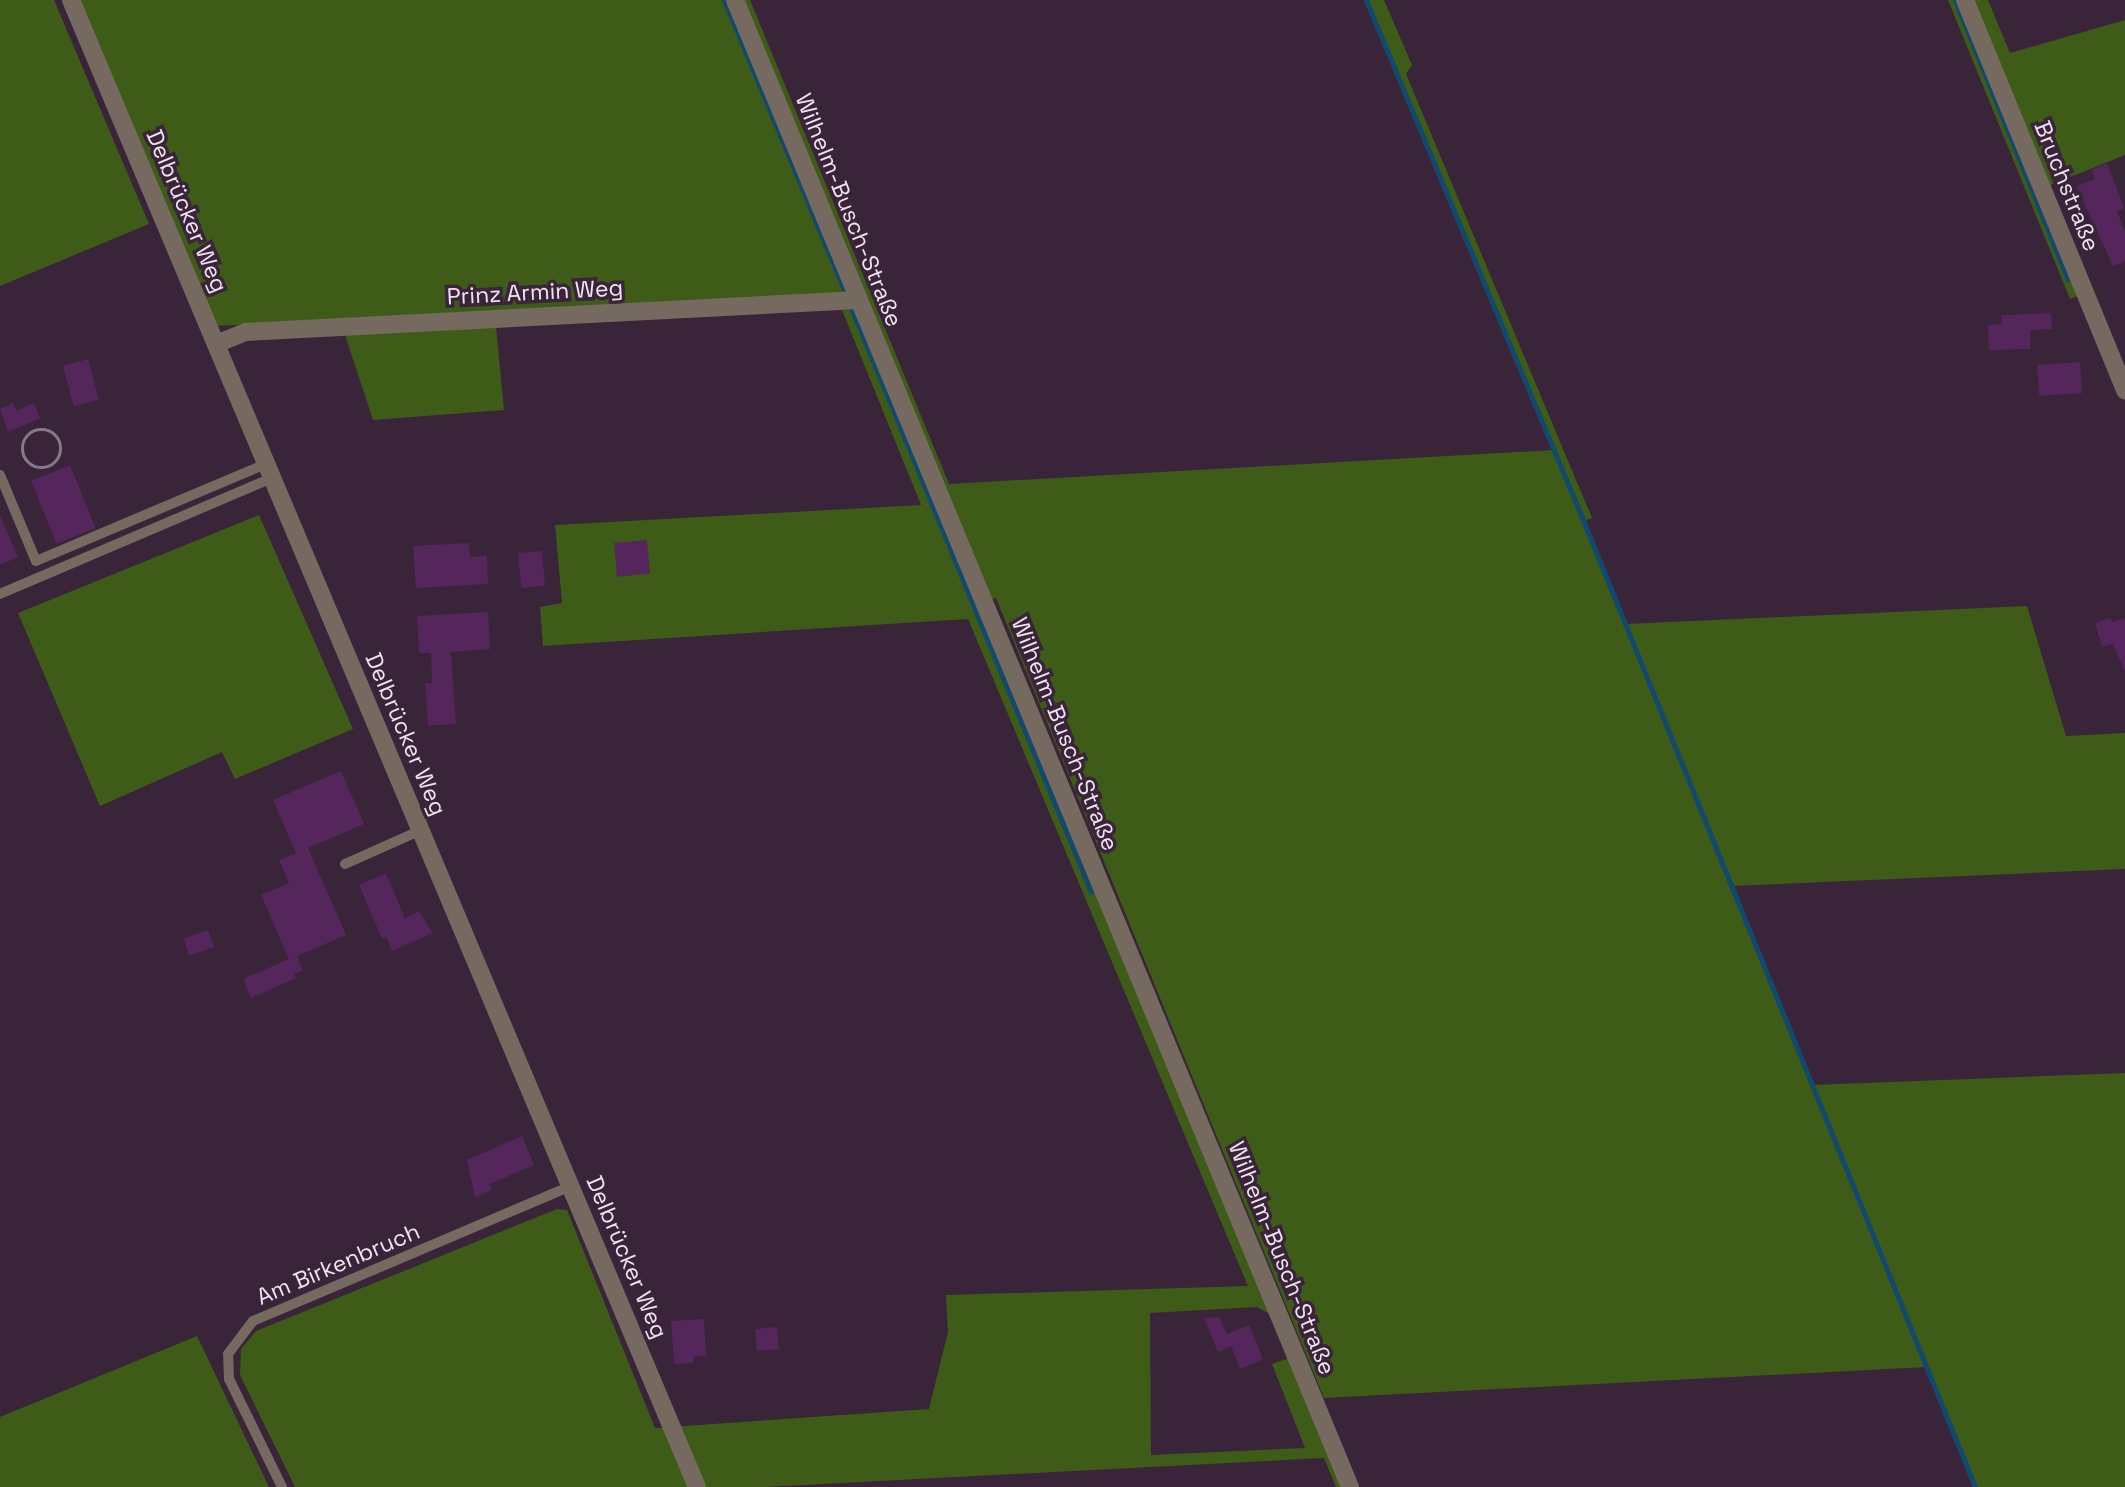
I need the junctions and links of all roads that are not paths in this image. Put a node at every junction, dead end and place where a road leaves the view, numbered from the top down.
1 (71, 0) edge
2 (735, 0) edge
3 (1965, 0) edge
4 (859, 300) junction
5 (216, 344) junction
6 (2125, 390) edge
7 (269, 471) junction
8 (0, 475) edge
9 (0, 594) edge
10 (419, 831) junction
11 (345, 864) dead end
12 (570, 1186) junction
13 (282, 1487) edge
14 (697, 1487) edge
15 (1350, 1487) edge

1 - 5 street, Delbrücker Weg
2 - 4 street, Wilhelm-Busch-Straße
3 - 6 street, Bruchstraße
4 - 5 street, Prinz Armin Weg
4 - 15 street, Wilhelm-Busch-Straße
5 - 7 street, Delbrücker Weg
7 - 8 lane
7 - 9 lane
7 - 10 street, Delbrücker Weg
10 - 11 lane
10 - 12 street, Delbrücker Weg
12 - 13 lane, Am Birkenbruch
12 - 14 street, Delbrücker Weg

